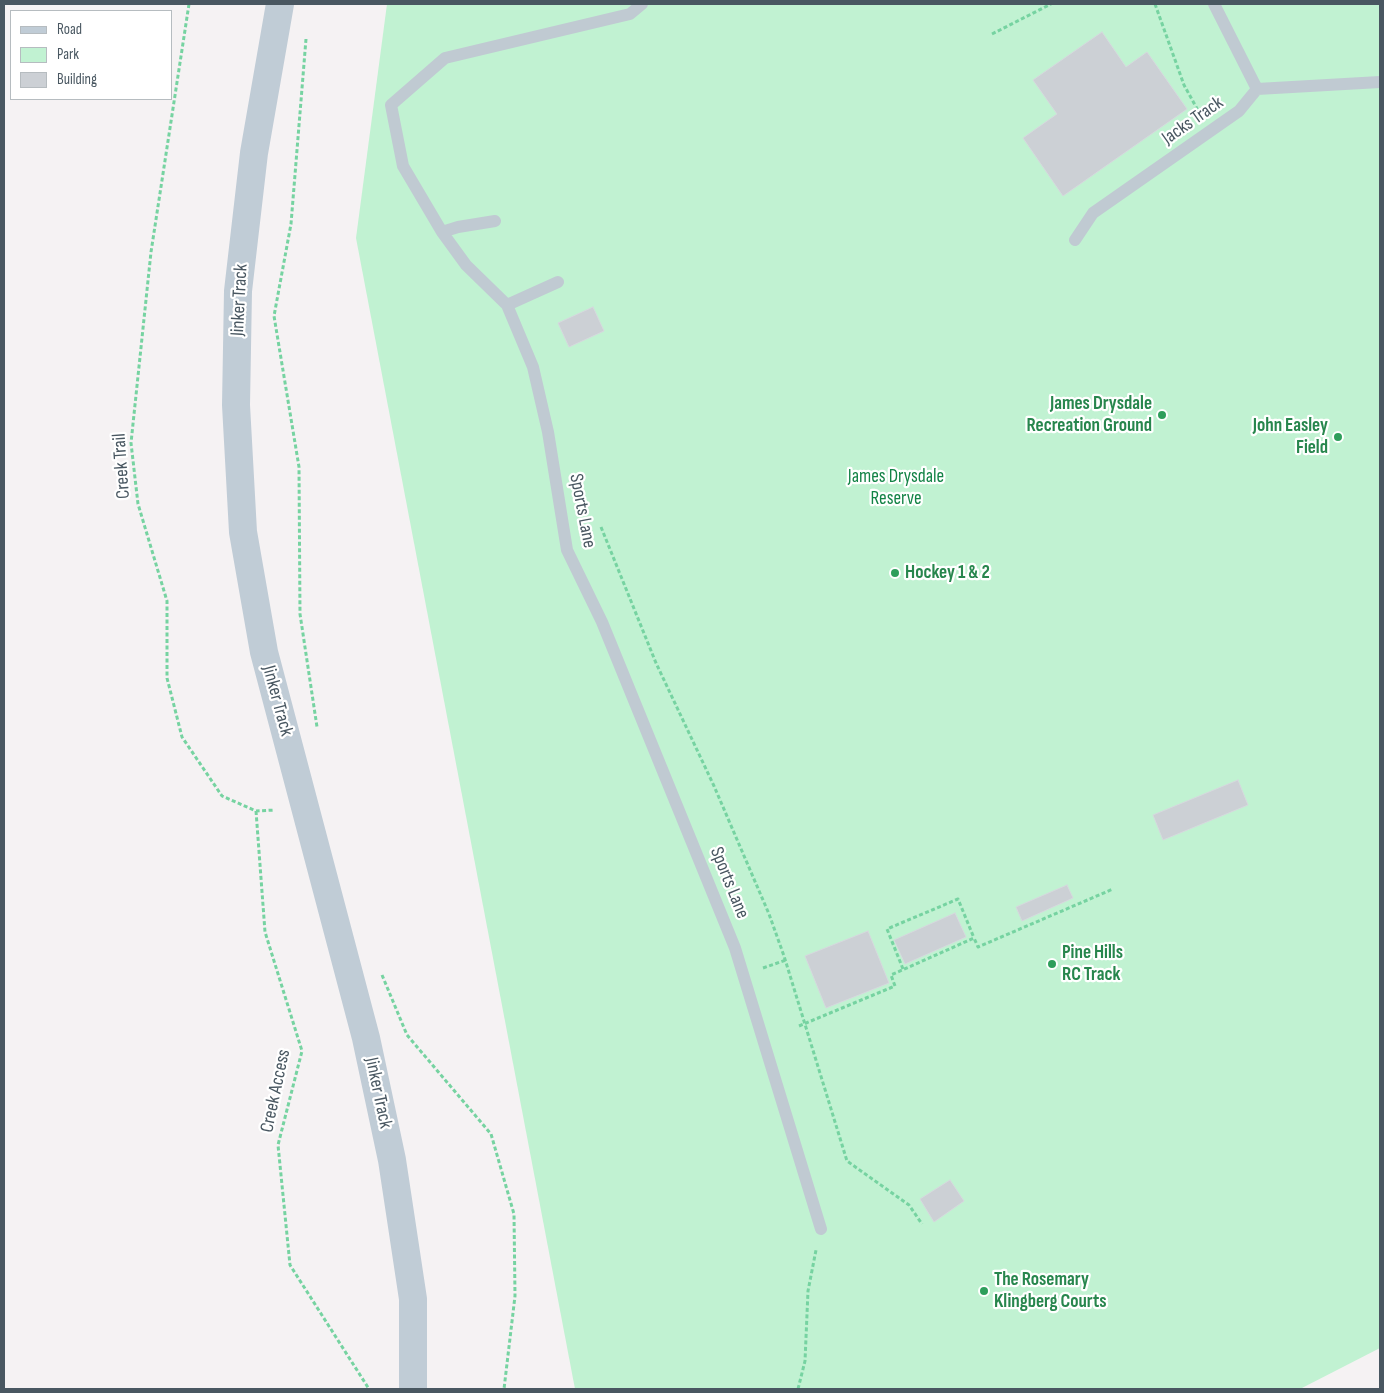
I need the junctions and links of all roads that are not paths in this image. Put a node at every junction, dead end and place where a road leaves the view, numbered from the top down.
1 (280, 4) edge
2 (642, 4) edge
3 (1214, 4) edge
4 (1380, 82) edge
5 (1256, 89) junction
6 (495, 221) dead end
7 (442, 232) junction
8 (1075, 240) dead end
9 (558, 282) dead end
10 (507, 305) junction
11 (820, 1229) road end
12 (413, 1389) edge

1 - 12 street, Jinker Track
2 - 7 lane, Sports Lane
3 - 5 lane
4 - 5 lane
5 - 8 lane, Jacks Track
6 - 7 lane
7 - 10 lane, Sports Lane
9 - 10 lane
10 - 11 lane, Sports Lane

